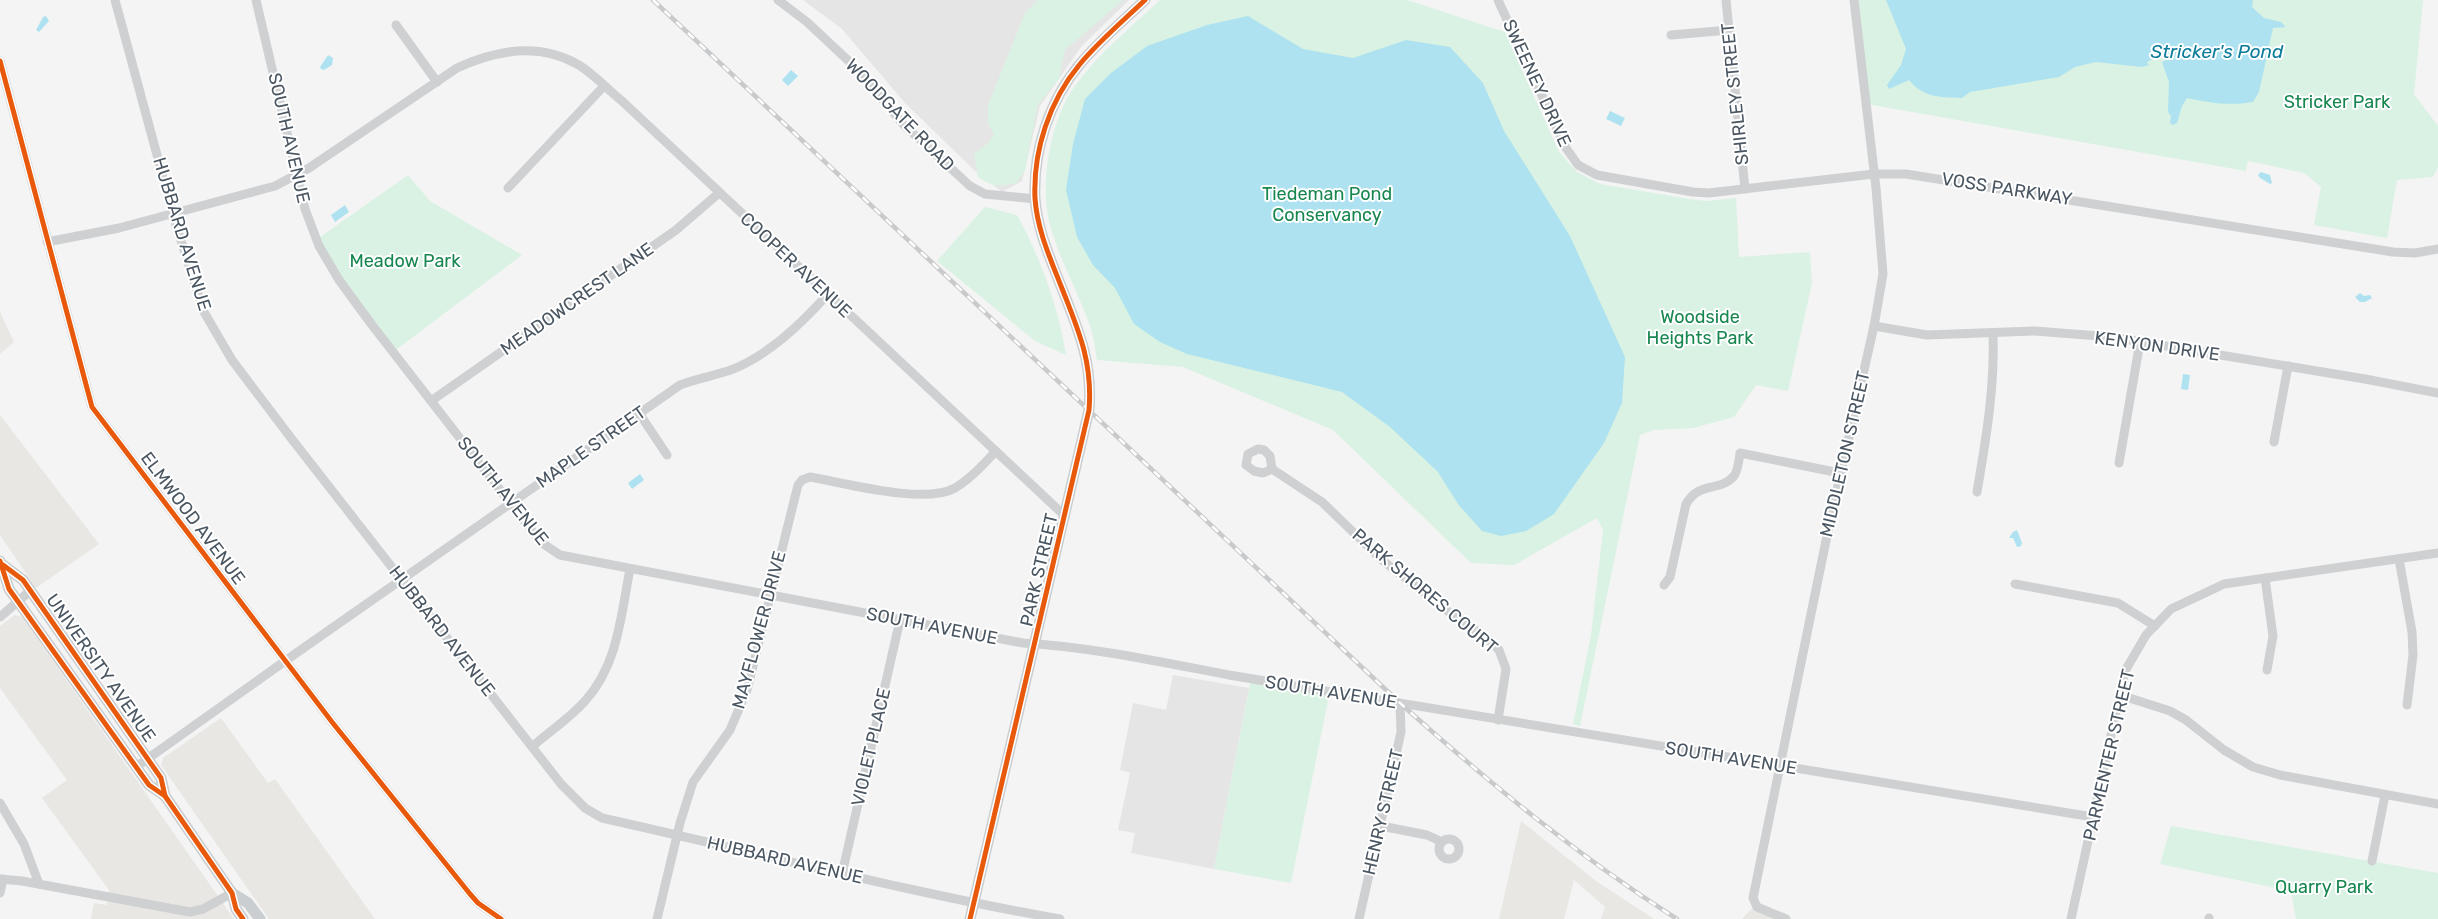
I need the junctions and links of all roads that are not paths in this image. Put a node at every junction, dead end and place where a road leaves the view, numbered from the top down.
1 (256, 0) edge
2 (778, 0) edge
3 (1145, 0) edge
4 (1498, 0) edge
5 (1726, 0) edge
6 (1854, 0) edge
7 (116, 3) edge
8 (396, 25) dead end
9 (1729, 30) junction
10 (1671, 35) dead end
11 (0, 61) edge
12 (437, 82) junction
13 (604, 86) junction
14 (1578, 164) joint
15 (298, 174) junction
16 (1874, 174) junction
17 (508, 188) dead end
18 (1745, 189) junction
19 (720, 193) junction
20 (1035, 199) junction
21 (173, 214) junction
22 (47, 242) junction
23 (2438, 249) edge
24 (828, 294) junction
25 (1874, 326) junction
26 (1993, 333) junction
27 (2140, 342) junction
28 (2288, 366) junction
29 (2438, 393) edge
30 (431, 401) junction
31 (639, 413) junction
32 (2274, 442) dead end
33 (995, 452) junction
34 (667, 455) dead end
35 (2119, 462) dead end
36 (1272, 469) dead end
37 (1840, 473) junction
38 (1977, 492) dead end
39 (510, 503) junction
40 (1065, 516) junction
41 (2438, 553) edge
42 (2399, 559) junction
43 (1, 563) edge
44 (630, 569) junction
45 (2266, 578) junction
46 (401, 580) junction
47 (1664, 584) dead end
48 (2015, 584) dead end
49 (30, 591) junction
50 (770, 594) junction
51 (19, 601) junction
52 (0, 617) edge
53 (900, 620) junction
54 (2155, 626) junction
55 (1036, 643) junction
56 (285, 661) junction
57 (2267, 670) dead end
58 (2120, 695) junction
59 (1400, 703) junction
60 (2407, 705) dead end
61 (1498, 720) junction
62 (533, 746) junction
63 (148, 759) junction
64 (1780, 766) junction
65 (136, 767) junction
66 (2385, 795) junction
67 (165, 796) junction
68 (0, 803) edge
69 (2438, 804) edge
70 (2093, 817) junction
71 (1381, 826) junction
72 (677, 835) junction
73 (1442, 842) dead end
74 (2372, 862) dead end
75 (842, 874) junction
76 (1, 879) edge
77 (39, 884) junction
78 (0, 893) edge
79 (232, 893) junction
80 (974, 904) junction
81 (243, 919) edge
82 (260, 919) edge
83 (501, 919) edge
84 (657, 919) edge
85 (970, 919) edge
86 (1060, 919) edge
87 (1359, 919) edge
88 (1786, 919) edge
89 (2071, 919) edge

1 - 15 street, SOUTH AVENUE
2 - 20 street, WOODGATE ROAD
3 - 20 main road, PARK STREET
4 - 14 street, SWEENEY DRIVE
5 - 9 street, SHIRLEY STREET
6 - 16 street, MIDDLETON STREET
7 - 21 street, HUBBARD AVENUE
8 - 12 street
9 - 10 street
9 - 18 street, SHIRLEY STREET
11 - 22 street, ELMWOOD AVENUE
12 - 13 street, COOPER AVENUE
12 - 15 street, COOPER AVENUE
13 - 17 street
13 - 19 street, COOPER AVENUE
14 - 18 street, VOSS PARKWAY
15 - 21 street, COOPER AVENUE
15 - 30 street, SOUTH AVENUE
16 - 18 street, VOSS PARKWAY
16 - 23 street, VOSS PARKWAY
16 - 25 street, MIDDLETON STREET
19 - 24 street, COOPER AVENUE
19 - 30 street, MEADOWCREST LANE
20 - 40 main road, PARK STREET
21 - 22 street, COOPER AVENUE
21 - 46 street, HUBBARD AVENUE
22 - 56 street, ELMWOOD AVENUE
24 - 31 street, MAPLE STREET
24 - 33 street, COOPER AVENUE
25 - 26 street, KENYON DRIVE
25 - 37 street, MIDDLETON STREET
26 - 27 street, KENYON DRIVE
26 - 38 street
27 - 28 street, KENYON DRIVE
27 - 35 street
28 - 29 street, KENYON DRIVE
28 - 32 street
30 - 39 street, SOUTH AVENUE
31 - 34 street
31 - 39 street, MAPLE STREET
33 - 40 street, COOPER AVENUE
33 - 50 street, MAYFLOWER DRIVE
36 - 61 street, PARK SHORES COURT
37 - 47 street
37 - 64 street, MIDDLETON STREET
39 - 44 street, SOUTH AVENUE
39 - 46 street, MAPLE STREET
40 - 55 main road, PARK STREET
41 - 42 street, PARMENTER STREET
42 - 45 street, PARMENTER STREET
42 - 60 street
43 - 49 main road, UNIVERSITY AVENUE
43 - 51 main road, UNIVERSITY AVENUE
44 - 50 street, SOUTH AVENUE
44 - 62 street
45 - 54 street, PARMENTER STREET
45 - 57 street
46 - 56 street, MAPLE STREET
46 - 62 street, HUBBARD AVENUE
48 - 54 street
49 - 51 street
49 - 63 main road, UNIVERSITY AVENUE
50 - 53 street, SOUTH AVENUE
50 - 72 street, MAYFLOWER DRIVE
51 - 52 street
51 - 65 main road, UNIVERSITY AVENUE
53 - 55 street, SOUTH AVENUE
53 - 75 street, VIOLET PLACE
54 - 58 street, PARMENTER STREET
55 - 59 street, SOUTH AVENUE
55 - 80 main road, PARK STREET
56 - 63 street, MAPLE STREET
56 - 83 street, ELMWOOD AVENUE
58 - 66 street
58 - 70 street, PARMENTER STREET
59 - 61 street, SOUTH AVENUE
59 - 71 street, HENRY STREET
61 - 64 street, SOUTH AVENUE
62 - 72 street, HUBBARD AVENUE
63 - 65 street, MAPLE STREET
63 - 67 main road, UNIVERSITY AVENUE
64 - 70 street, SOUTH AVENUE
64 - 88 street, MIDDLETON STREET
65 - 67 main road, UNIVERSITY AVENUE
66 - 69 street
66 - 74 street
67 - 79 main road, UNIVERSITY AVENUE
68 - 77 street
70 - 89 street, PARMENTER STREET
71 - 73 street
71 - 87 street, HENRY STREET
72 - 75 street, HUBBARD AVENUE
72 - 84 street, MAYFLOWER DRIVE
75 - 80 street, HUBBARD AVENUE
76 - 77 street
76 - 78 street
77 - 79 street
79 - 81 main road, UNIVERSITY AVENUE
79 - 82 main road, UNIVERSITY AVENUE
80 - 85 main road, PARK STREET
80 - 86 street, HUBBARD AVENUE

